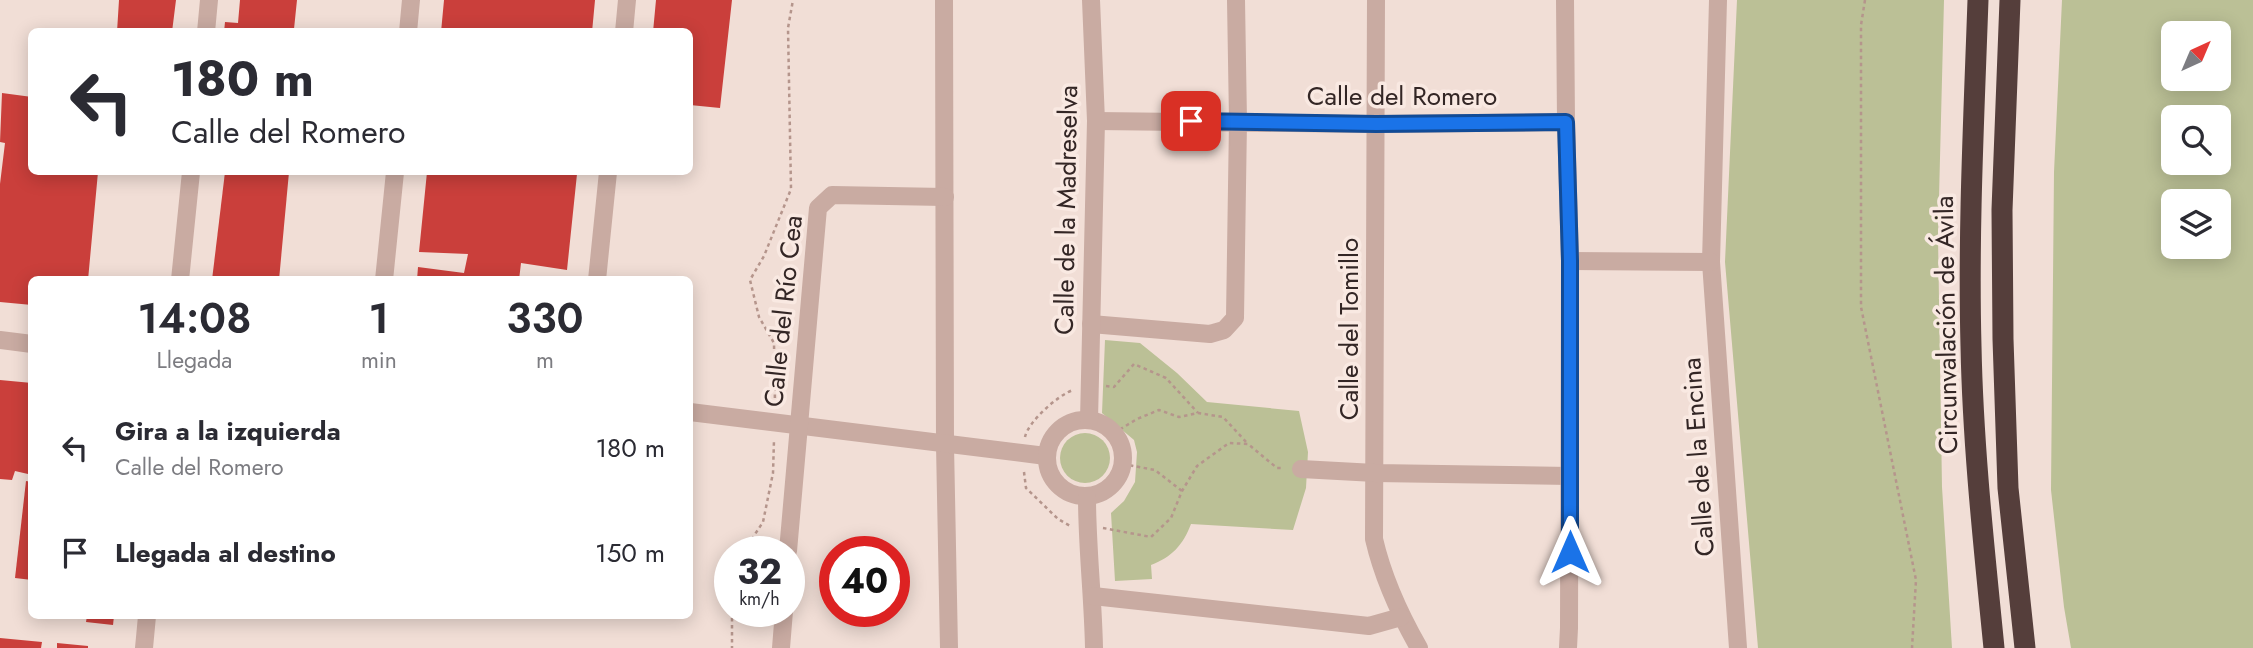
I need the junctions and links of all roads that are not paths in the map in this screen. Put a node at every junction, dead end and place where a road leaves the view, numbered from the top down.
1 (209, 0) edge
2 (411, 0) edge
3 (627, 0) edge
4 (944, 0) edge
5 (1091, 0) edge
6 (1236, 0) edge
7 (1377, 0) edge
8 (1565, 0) edge
9 (1718, 0) edge
10 (1978, 0) edge
11 (2010, 0) edge
12 (206, 28) edge
13 (408, 28) edge
14 (624, 28) edge
15 (1096, 121) junction
16 (1238, 121) junction
17 (1566, 122) junction
18 (1376, 124) junction
19 (191, 175) edge
20 (395, 175) edge
21 (608, 175) edge
22 (945, 197) junction
23 (1570, 261) junction
24 (1711, 262) junction
25 (180, 276) edge
26 (384, 276) edge
27 (597, 276) edge
28 (1091, 324) junction
29 (0, 341) edge
30 (28, 344) edge
31 (693, 412) edge
32 (1088, 420) junction
33 (798, 425) junction
34 (945, 445) junction
35 (1046, 456) junction
36 (1301, 469) road end
37 (1375, 473) junction
38 (1570, 476) junction
39 (1087, 496) junction
40 (789, 536) edge
41 (1093, 596) junction
42 (1401, 617) junction
43 (147, 619) edge
44 (783, 627) edge
45 (144, 648) edge
46 (781, 648) edge
47 (948, 648) edge
48 (1094, 648) edge
49 (1419, 648) edge
50 (1568, 648) edge
51 (1738, 648) edge
52 (1994, 648) edge
53 (2025, 648) edge

1 - 12 street
2 - 13 street
3 - 14 street
4 - 22 street
5 - 15 street, Calle de la Madreselva
6 - 16 street
7 - 18 street, Calle del Tomillo
8 - 17 street
9 - 24 street, Calle de la Encina
10 - 52 highway, Circunvalación de Ávila
11 - 53 highway
15 - 16 street, Calle del Romero
15 - 28 street, Calle de la Madreselva
16 - 18 street, Calle del Romero
16 - 28 street
17 - 18 street, Calle del Romero
17 - 23 street
18 - 37 street, Calle del Tomillo
19 - 25 street
20 - 26 street
21 - 27 street
22 - 33 street, Calle del Río Cea
22 - 34 street
23 - 24 street
23 - 38 street
24 - 51 street, Calle de la Encina
28 - 32 street, Calle de la Madreselva
29 - 30 street
31 - 33 street, Calle del Río Cea
32 - 35 street
32 - 39 street
33 - 34 street, Calle del Río Cea
33 - 40 street, Calle del Río Cea
34 - 35 street, Calle del Río Cea
34 - 47 street
35 - 39 street
36 - 37 street
37 - 38 street
37 - 42 street, Calle del Tomillo
38 - 50 street
39 - 41 street
41 - 42 street
41 - 48 street
42 - 49 street, Calle del Tomillo
43 - 45 street
44 - 46 street

